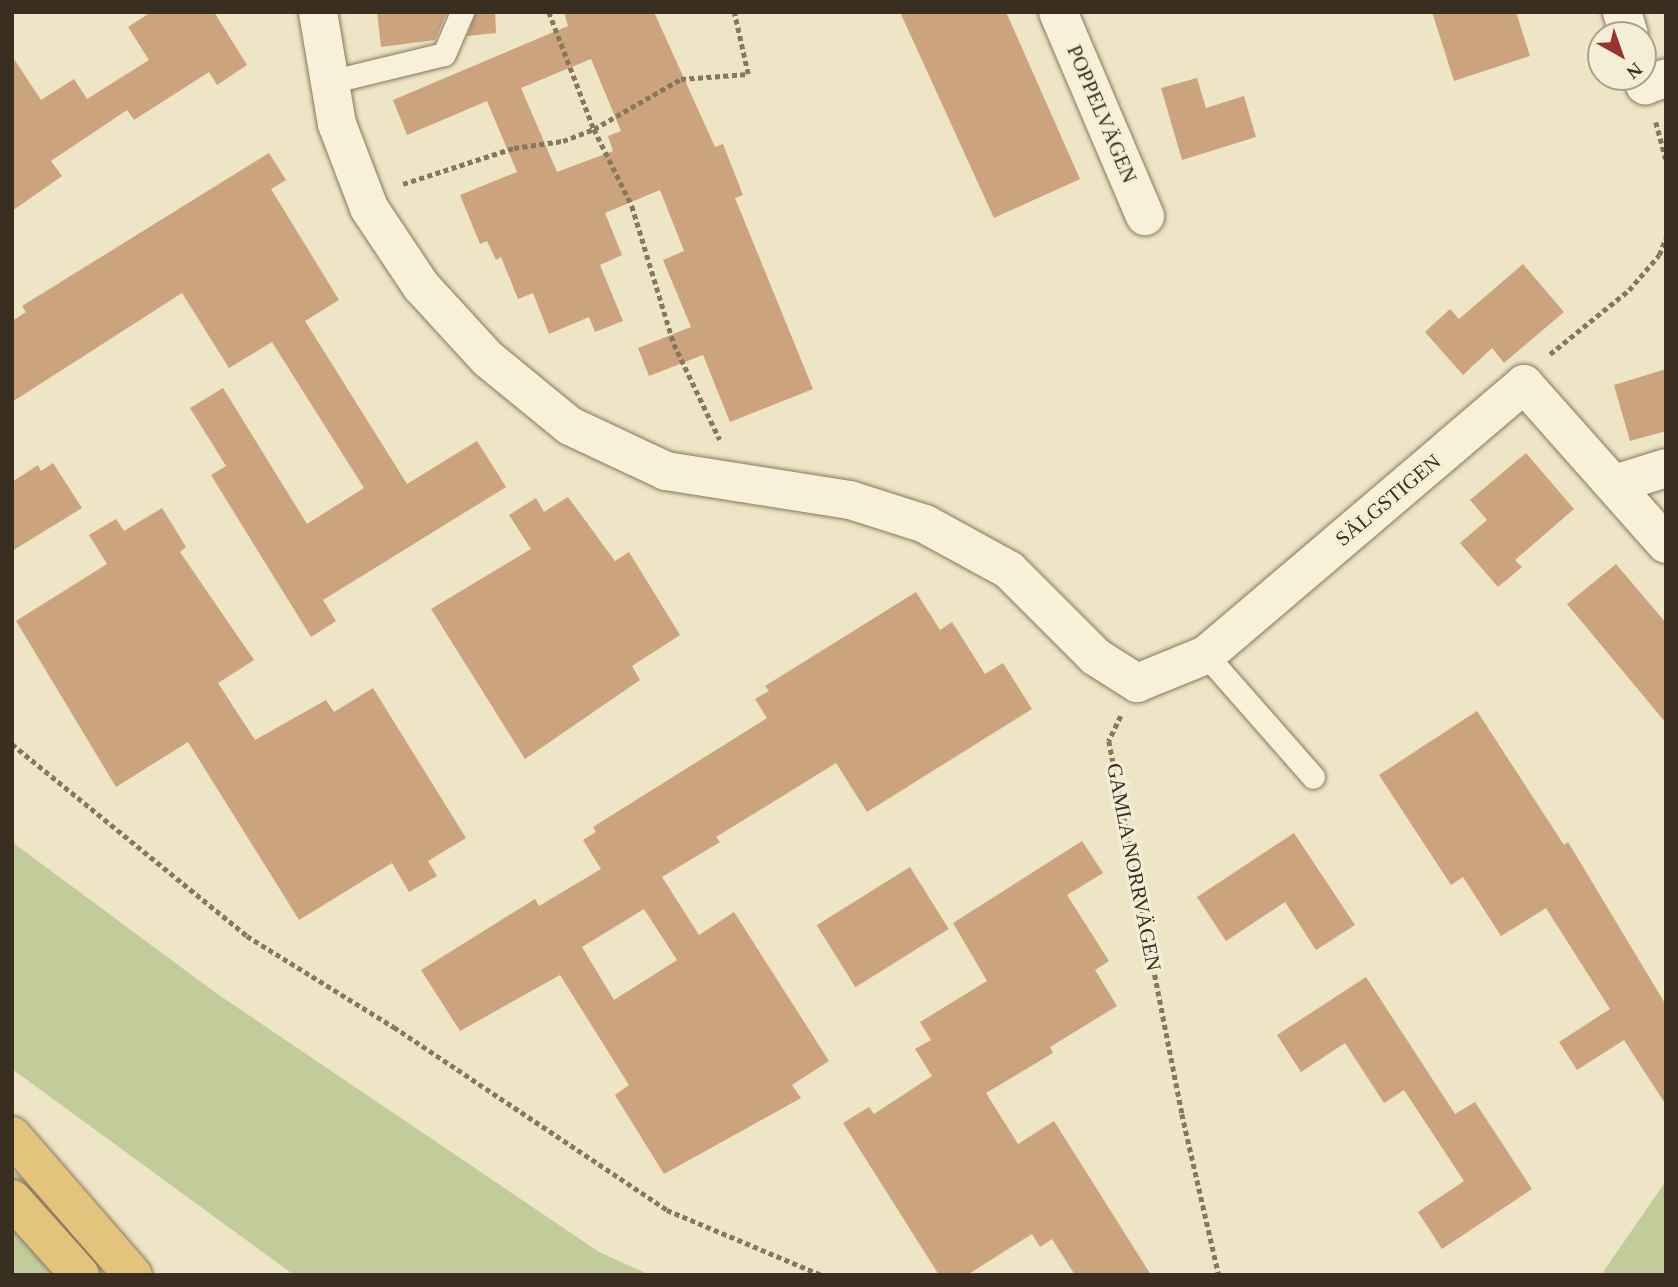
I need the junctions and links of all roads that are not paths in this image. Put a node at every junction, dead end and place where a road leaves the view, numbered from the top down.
1 (318, 12) edge
2 (462, 12) edge
3 (1058, 12) edge
4 (329, 82) junction
5 (1145, 216) dead end
6 (1666, 468) edge
7 (1615, 484) junction
8 (1666, 544) edge
9 (1206, 655) junction
10 (1313, 777) dead end
11 (12, 1136) edge
12 (12, 1199) edge
13 (80, 1275) edge
14 (133, 1275) edge

1 - 4 street
2 - 4 lane
3 - 5 street, POPPELVÄGEN
4 - 9 street, SÄLGSTIGEN
6 - 7 street
7 - 8 street
7 - 9 street, SÄLGSTIGEN
9 - 10 lane
11 - 14 highway
12 - 13 highway

